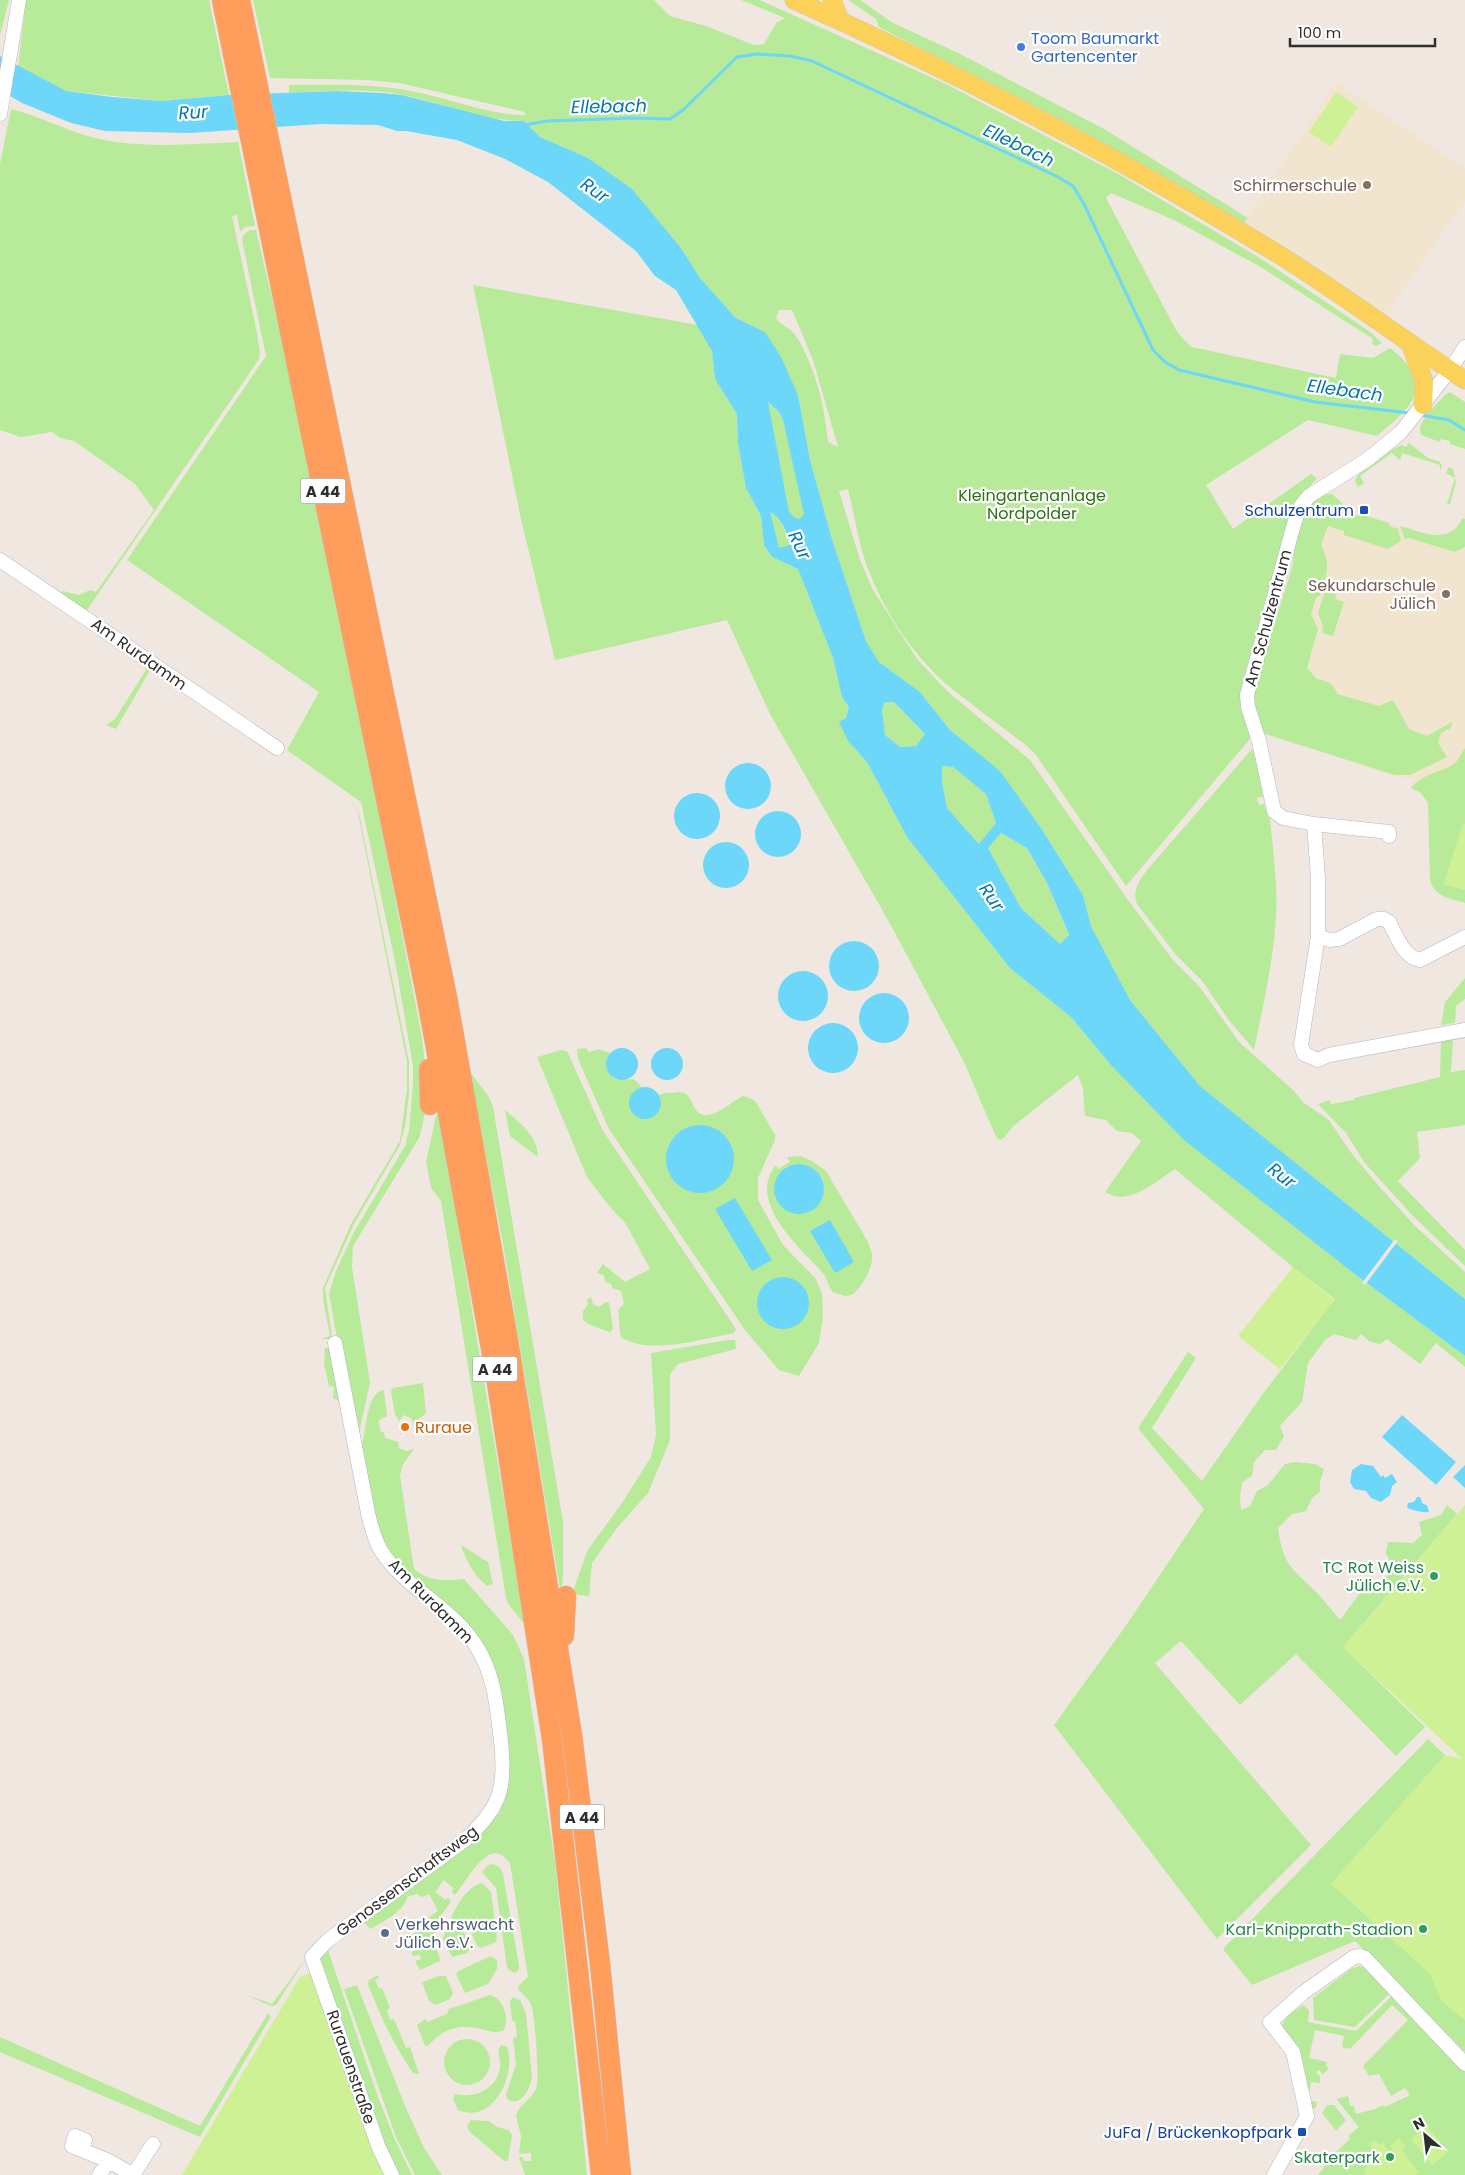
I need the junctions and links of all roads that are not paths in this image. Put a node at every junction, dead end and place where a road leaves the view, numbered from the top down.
1 (19, 0) edge
2 (222, 0) edge
3 (240, 0) edge
4 (832, 0) edge
5 (797, 1) edge
6 (840, 21) junction
7 (235, 22) junction
8 (0, 114) edge
9 (284, 255) junction
10 (1411, 346) junction
11 (1465, 347) edge
12 (1450, 370) junction
13 (1465, 380) edge
14 (1421, 407) junction
15 (0, 560) edge
16 (277, 748) dead end
17 (1314, 824) junction
18 (1389, 836) dead end
19 (435, 935) junction
20 (1318, 936) junction
21 (1465, 936) edge
22 (427, 1000) junction
23 (1465, 1030) edge
24 (474, 1066) dead end
25 (430, 1105) dead end
26 (335, 1343) dead end
27 (566, 1596) dead end
28 (523, 1635) dead end
29 (561, 1670) junction
30 (552, 1739) junction
31 (497, 1801) joint
32 (312, 1957) joint
33 (1465, 2064) edge
34 (153, 2144) dead end
35 (82, 2149) dead end
36 (109, 2161) junction
37 (98, 2175) edge
38 (392, 2175) edge
39 (601, 2175) edge
40 (621, 2175) edge
41 (1274, 2175) edge

1 - 8 street
2 - 7 highway, A 44
3 - 7 highway, A 44
4 - 6 main road
5 - 6 main road
6 - 10 main road
7 - 9 highway, A 44
9 - 19 highway, A 44
9 - 22 highway, A 44
10 - 12 main road
10 - 14 main road
11 - 12 street, Am Schulzentrum
12 - 13 main road
12 - 14 street, Am Schulzentrum
14 - 17 street, Am Schulzentrum
15 - 16 street, Am Rurdamm
17 - 18 street, Am Schulzentrum
17 - 20 street
19 - 24 highway
19 - 29 highway, A 44
20 - 21 street
20 - 23 street
22 - 25 highway
22 - 30 highway, A 44
26 - 31 street, Am Rurdamm
27 - 29 highway
28 - 30 highway
29 - 40 highway, A 44
30 - 39 highway, A 44
31 - 32 street, Genossenschaftsweg
32 - 38 street, Rurauenstraße
33 - 41 street
34 - 36 street
35 - 36 street
36 - 37 street

